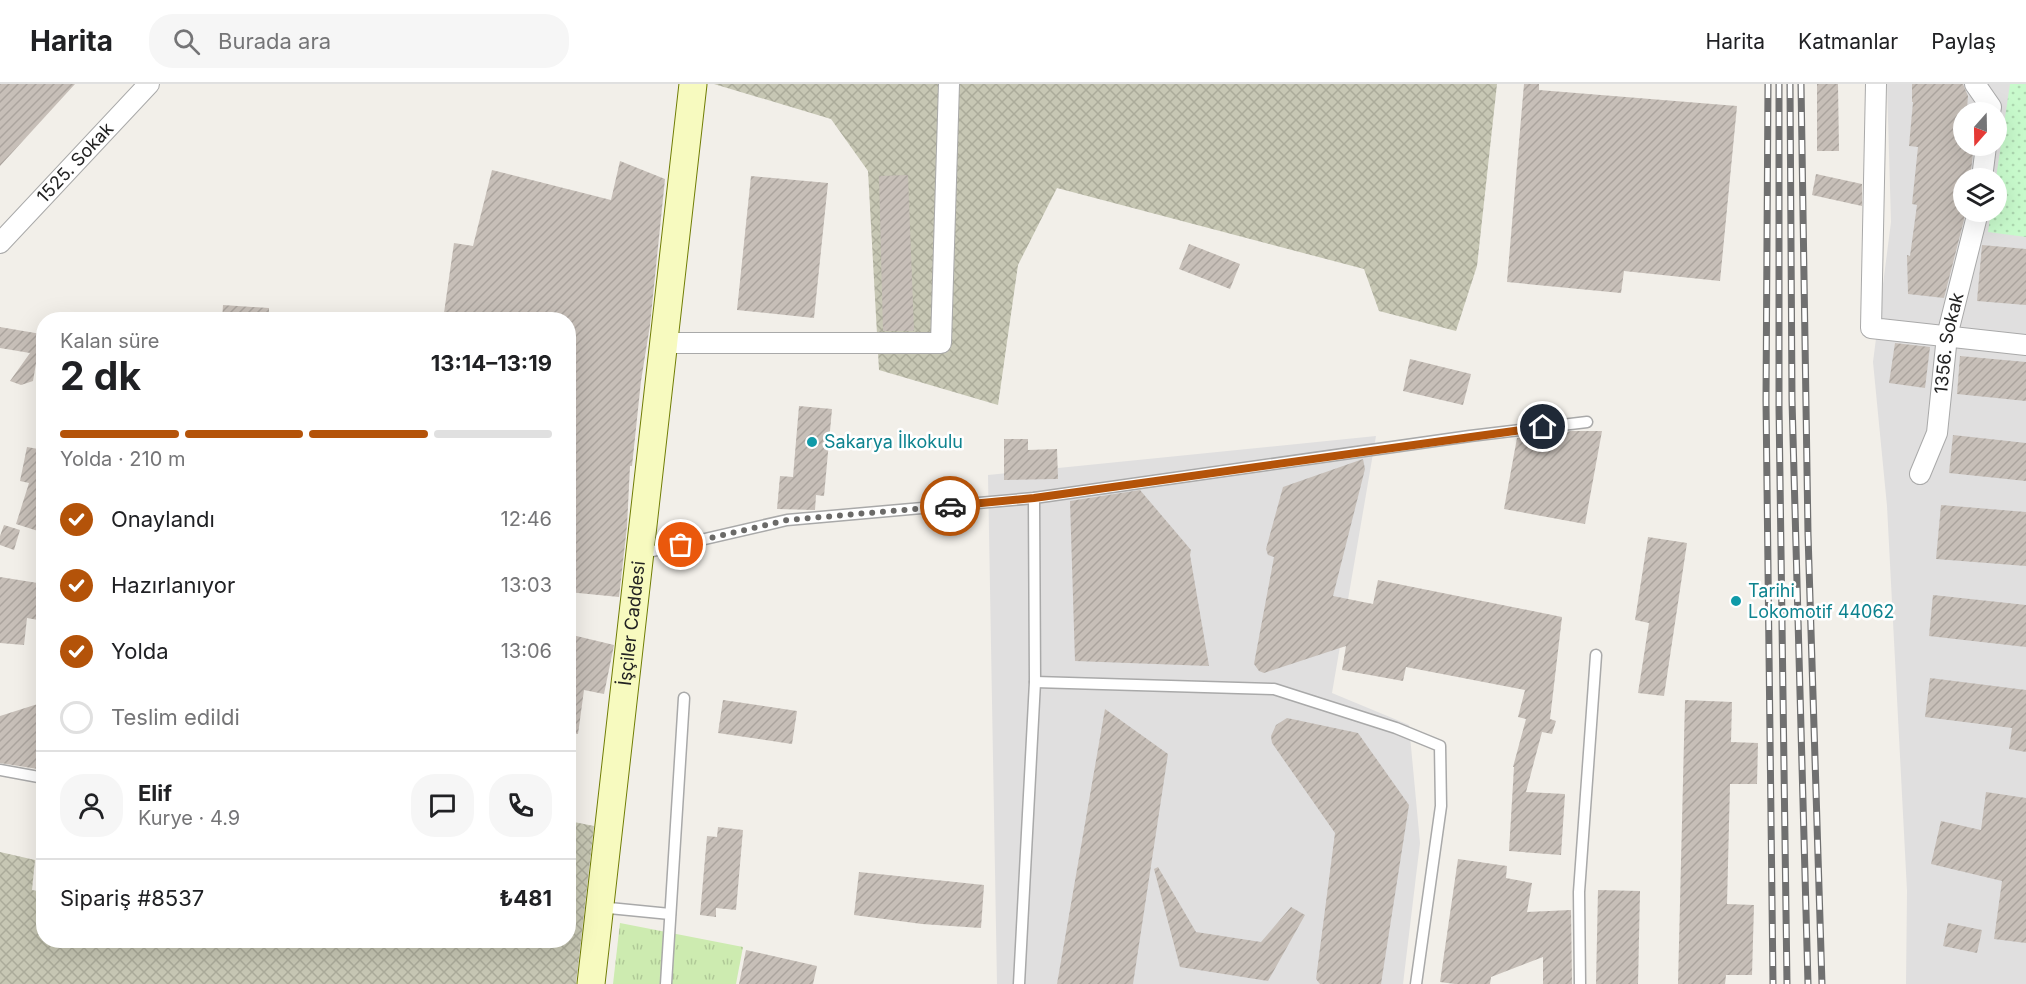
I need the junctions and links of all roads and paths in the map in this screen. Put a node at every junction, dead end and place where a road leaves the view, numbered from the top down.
1 (149, 84) edge
2 (693, 84) edge
3 (949, 84) edge
4 (1876, 84) edge
5 (1975, 84) edge
6 (1988, 102) edge
7 (1976, 222) edge
8 (0, 243) edge
9 (1947, 336) junction
10 (663, 343) junction
11 (2026, 345) edge
12 (1587, 422) dead end
13 (1920, 474) dead end
14 (1034, 498) junction
15 (639, 554) junction
16 (1596, 656) dead end
17 (1035, 682) junction
18 (684, 698) dead end
19 (0, 770) edge
20 (36, 777) edge
21 (599, 907) junction
22 (670, 914) junction
23 (591, 984) edge
24 (666, 984) edge
25 (1019, 984) edge
26 (1416, 984) edge
27 (1580, 984) edge

1 - 8 street, 1525. Sokak
2 - 10 street, İşçiler Caddesi
3 - 10 street
4 - 9 street
5 - 6 street
7 - 9 street, 1356. Sokak
9 - 11 street
9 - 13 street, 1356. Sokak
10 - 15 street, İşçiler Caddesi
12 - 14 lane
14 - 15 lane
14 - 17 lane
15 - 21 street, İşçiler Caddesi
16 - 27 lane
17 - 25 lane
17 - 26 lane
18 - 22 lane
19 - 20 lane
21 - 22 lane
21 - 23 street, İşçiler Caddesi
22 - 24 lane

